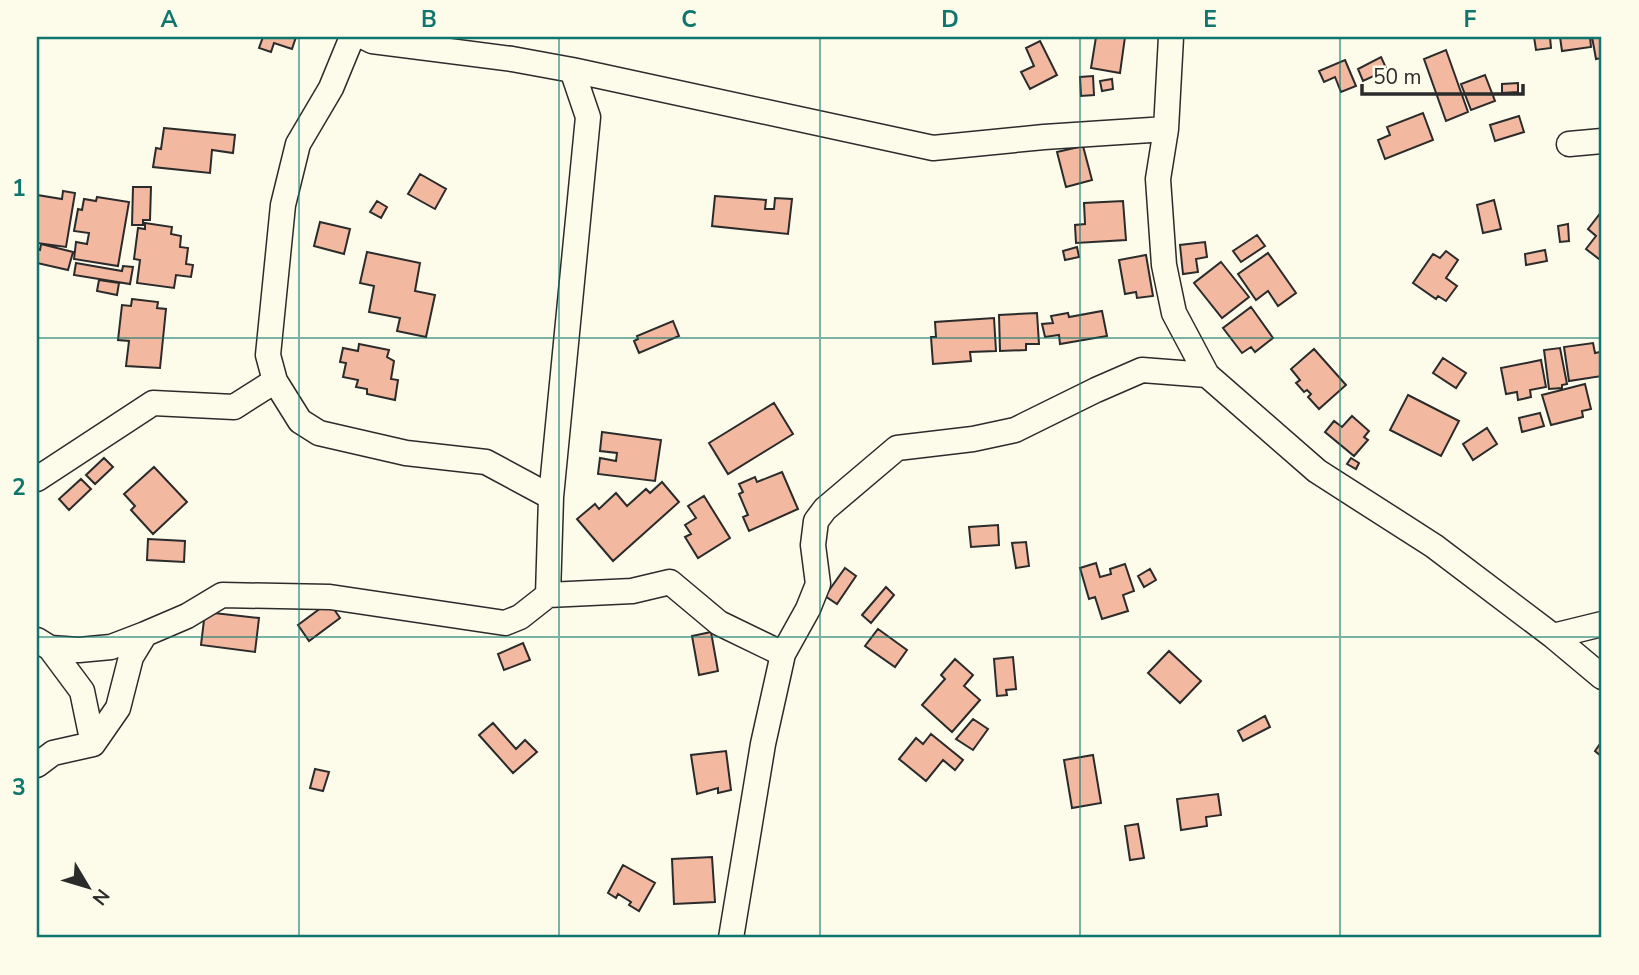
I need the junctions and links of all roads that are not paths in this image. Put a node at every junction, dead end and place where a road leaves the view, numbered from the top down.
1 (352, 37) edge
2 (364, 37) edge
3 (1171, 37) edge
4 (509, 48) edge
5 (572, 70) junction
6 (1166, 130) junction
7 (1602, 141) edge
8 (1569, 144) dead end
9 (1207, 375) junction
10 (275, 382) junction
11 (37, 479) edge
12 (551, 497) junction
13 (548, 595) junction
14 (1602, 625) edge
15 (145, 634) junction
16 (1553, 636) junction
17 (43, 644) edge
18 (783, 654) junction
19 (1602, 677) edge
20 (93, 744) junction
21 (37, 765) edge
22 (731, 938) edge

1 - 10 street
2 - 4 street
3 - 6 street
4 - 5 street
5 - 6 street
5 - 12 street
6 - 9 street
7 - 8 street
9 - 16 street
9 - 18 street
10 - 11 street
10 - 12 street
12 - 13 street
13 - 15 street
13 - 18 street
14 - 16 street
15 - 17 street
15 - 20 street
16 - 19 street
17 - 20 street
18 - 22 street
20 - 21 street

